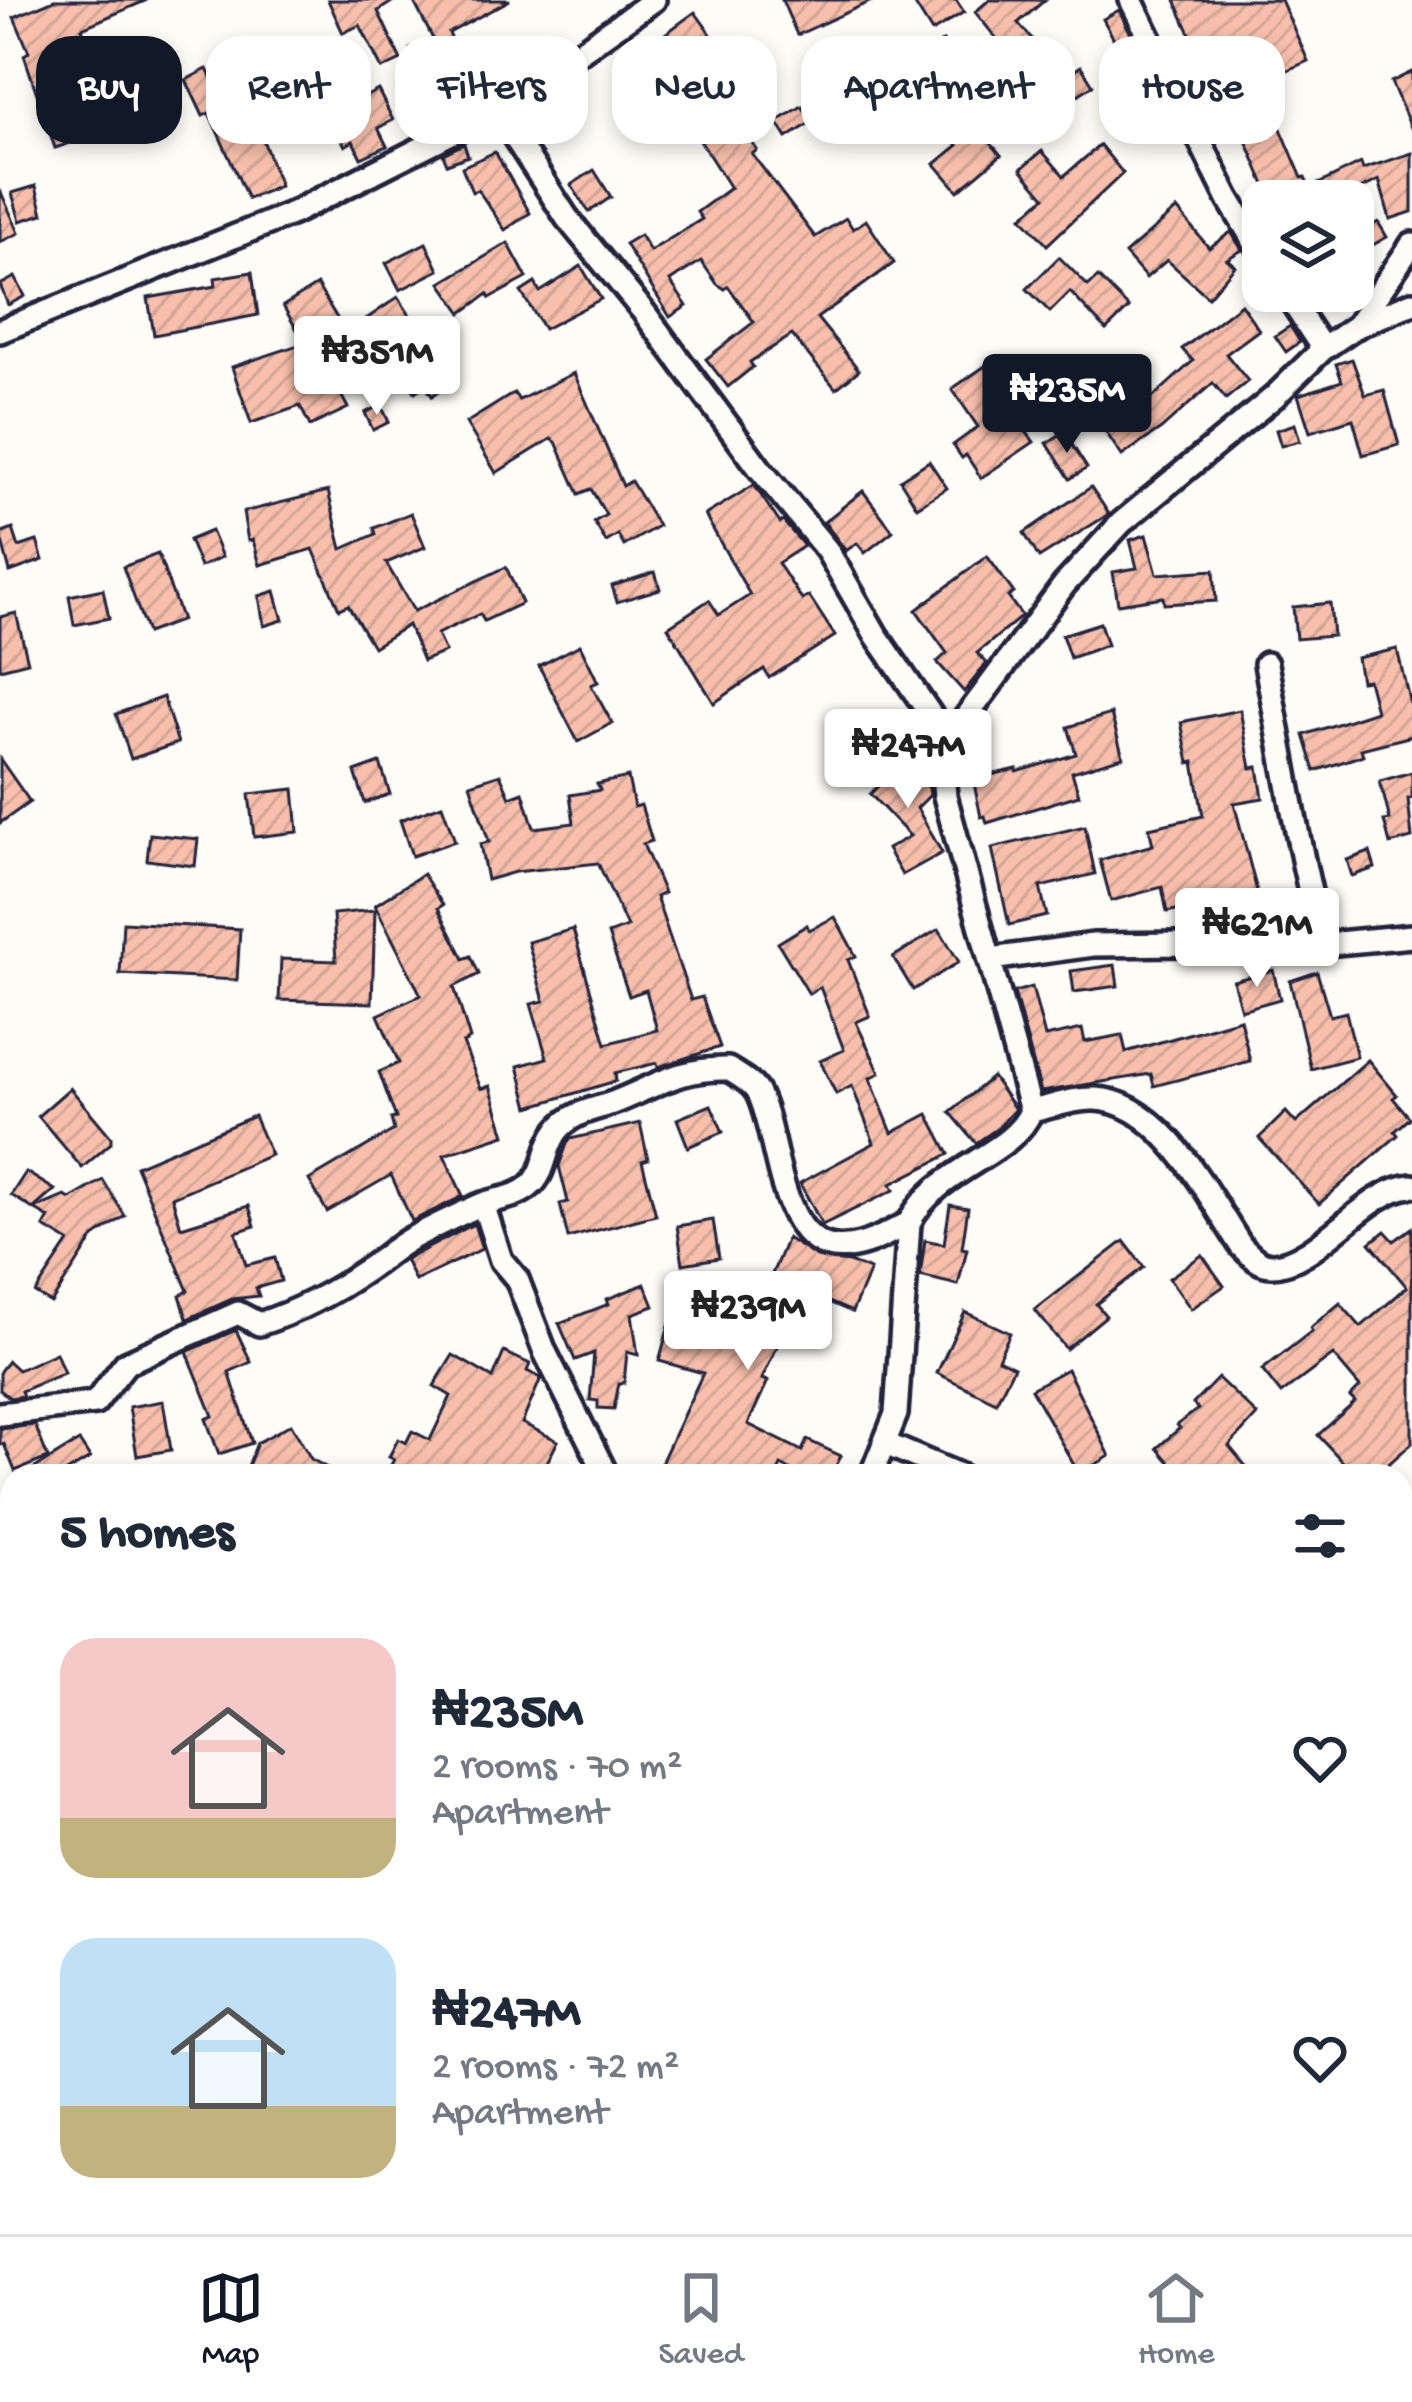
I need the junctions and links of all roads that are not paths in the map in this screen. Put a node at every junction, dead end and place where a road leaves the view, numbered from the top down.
1 (654, 0) edge
2 (1131, 0) edge
3 (588, 46) edge
4 (429, 144) edge
5 (519, 144) edge
6 (1242, 221) edge
7 (1412, 244) edge
8 (1412, 303) edge
9 (1299, 312) edge
10 (1355, 327) junction
11 (0, 331) edge
12 (1323, 350) junction
13 (1266, 664) dead end
14 (941, 738) junction
15 (1412, 936) edge
16 (1323, 944) junction
17 (991, 959) junction
18 (1031, 1111) junction
19 (1412, 1186) edge
20 (483, 1204) junction
21 (909, 1223) junction
22 (0, 1414) edge
23 (886, 1444) junction
24 (601, 1464) edge
25 (877, 1464) edge
26 (933, 1464) edge

1 - 3 street
2 - 6 street
4 - 11 street
5 - 14 street
7 - 10 street
8 - 10 street
9 - 12 street
10 - 12 street
12 - 14 street
13 - 16 street
14 - 17 street
15 - 16 street
16 - 17 street
17 - 18 street
18 - 19 street
18 - 21 street
20 - 21 street
20 - 22 street
20 - 24 street
21 - 23 street
23 - 25 street
23 - 26 street

